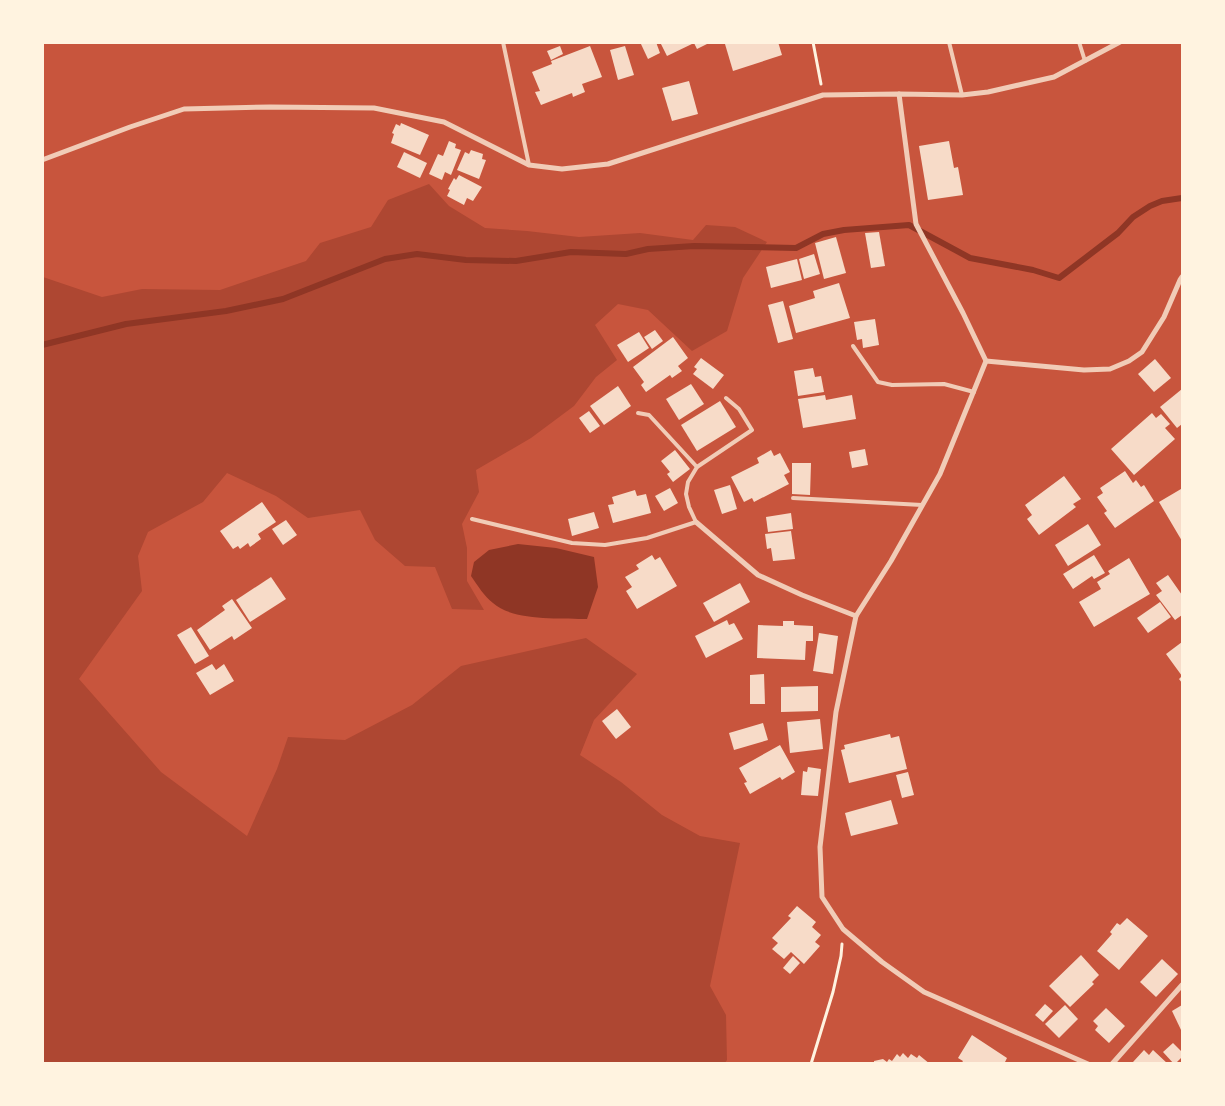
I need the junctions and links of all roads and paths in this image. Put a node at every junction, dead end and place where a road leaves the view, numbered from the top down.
1 (503, 42) edge
2 (813, 42) edge
3 (949, 42) edge
4 (1079, 42) edge
5 (1120, 42) edge
6 (1086, 61) junction
7 (899, 94) junction
8 (824, 95) junction
9 (962, 95) junction
10 (42, 160) edge
11 (529, 165) junction
12 (1182, 277) edge
13 (853, 346) dead end
14 (986, 361) junction
15 (974, 392) junction
16 (726, 398) dead end
17 (638, 414) dead end
18 (697, 467) junction
19 (793, 498) dead end
20 (922, 505) junction
21 (472, 519) dead end
22 (696, 522) junction
23 (856, 616) junction
24 (843, 929) junction
25 (1182, 985) edge
26 (811, 1064) edge
27 (1088, 1064) edge
28 (1112, 1064) edge

1 - 11 lane
2 - 8 path
3 - 9 lane
4 - 6 lane
5 - 6 street
6 - 9 street
7 - 8 street
7 - 9 street
7 - 14 street
8 - 11 street
10 - 11 street
12 - 14 street
13 - 15 lane
14 - 15 street
15 - 20 street
16 - 18 lane
17 - 18 lane
18 - 22 lane
19 - 20 lane
20 - 23 street
21 - 22 lane
22 - 23 street
23 - 24 street
24 - 26 path
24 - 27 street
25 - 28 street

